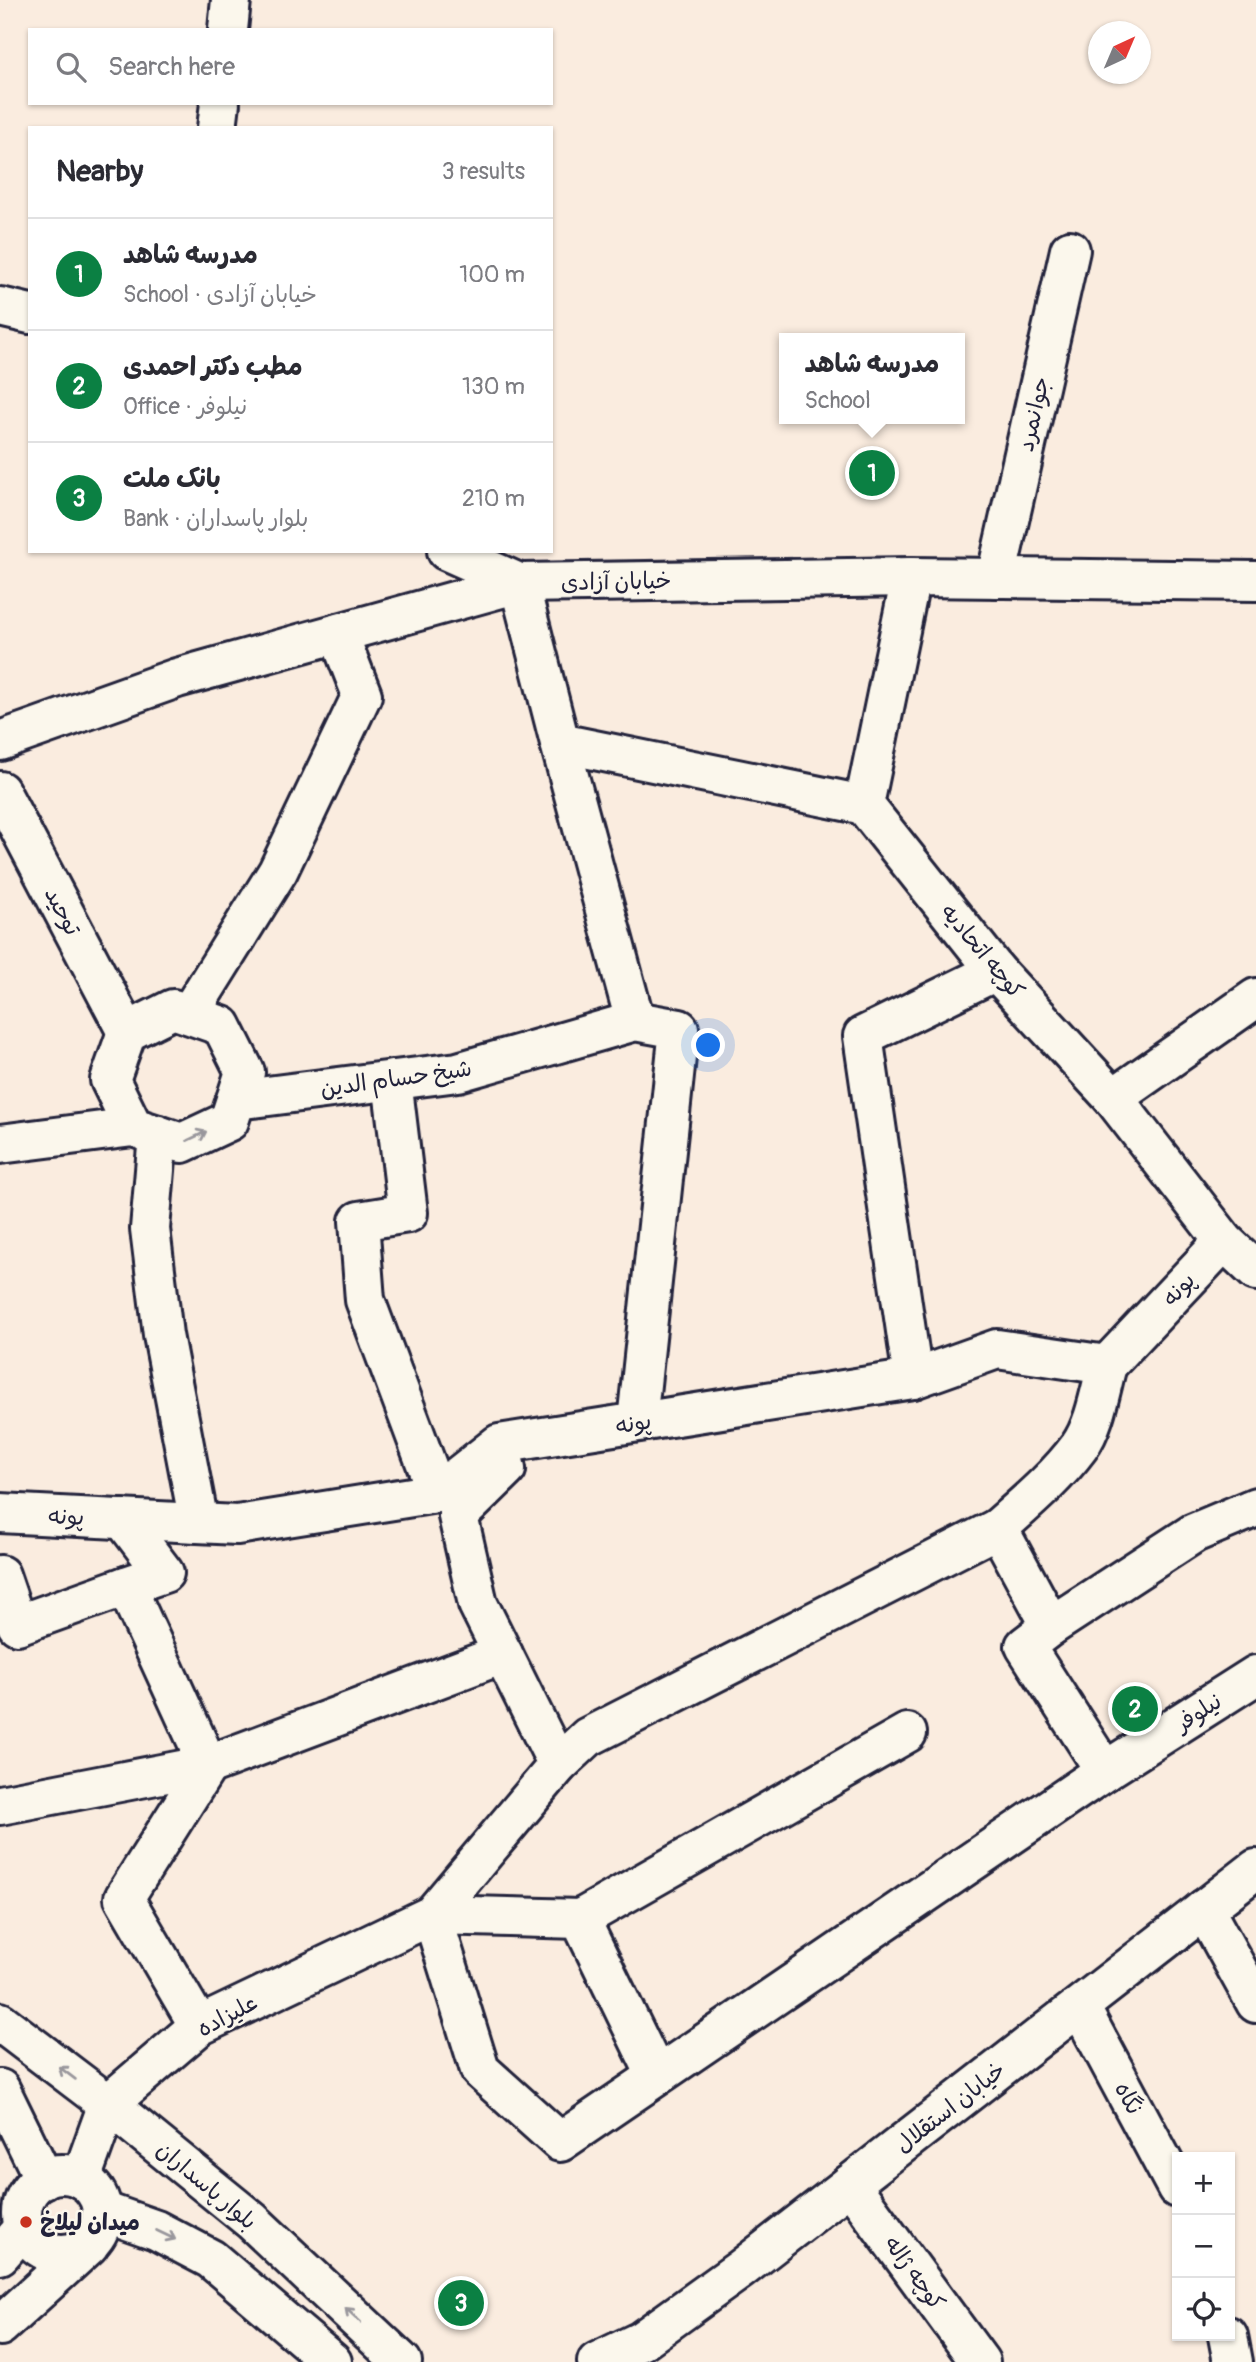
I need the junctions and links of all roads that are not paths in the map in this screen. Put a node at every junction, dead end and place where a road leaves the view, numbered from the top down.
1 (231, 0) edge
2 (228, 28) edge
3 (220, 105) edge
4 (217, 126) edge
5 (1070, 250) dead end
6 (0, 307) edge
7 (28, 314) edge
8 (452, 553) edge
9 (911, 577) junction
10 (996, 578) junction
11 (1256, 581) edge
12 (519, 583) junction
13 (338, 633) junction
14 (0, 741) edge
15 (560, 743) junction
16 (0, 791) edge
17 (864, 805) junction
18 (996, 971) junction
19 (1256, 998) edge
20 (189, 1014) junction
21 (635, 1021) junction
22 (127, 1032) junction
23 (392, 1080) junction
24 (1113, 1098) junction
25 (236, 1100) junction
26 (146, 1131) junction
27 (0, 1144) edge
28 (1224, 1241) junction
29 (1256, 1271) edge
30 (1107, 1365) junction
31 (913, 1379) junction
32 (637, 1422) junction
33 (499, 1444) junction
34 (437, 1493) junction
35 (1256, 1507) edge
36 (0, 1513) edge
37 (123, 1519) junction
38 (199, 1523) junction
39 (998, 1528) junction
40 (0, 1574) edge
41 (126, 1586) junction
42 (1051, 1626) junction
43 (503, 1654) junction
44 (1256, 1675) edge
45 (907, 1732) dead end
46 (558, 1765) junction
47 (208, 1766) junction
48 (1105, 1771) junction
49 (0, 1804) edge
50 (1256, 1869) edge
51 (1204, 1909) junction
52 (432, 1915) junction
53 (580, 1919) junction
54 (1256, 2003) edge
55 (1080, 2007) junction
56 (0, 2022) edge
57 (199, 2026) junction
58 (656, 2075) junction
59 (0, 2089) edge
60 (108, 2104) junction
61 (44, 2179) junction
62 (81, 2179) junction
63 (1172, 2180) edge
64 (850, 2184) junction
65 (102, 2210) junction
66 (12, 2242) edge
67 (89, 2245) junction
68 (0, 2326) edge
69 (1229, 2341) edge
70 (631, 2352) edge
71 (332, 2362) edge
72 (402, 2362) edge
73 (597, 2362) edge
74 (979, 2362) edge
75 (1233, 2362) edge

1 - 2 street
3 - 4 street
5 - 10 street, جوانمرد
6 - 7 street
8 - 12 street
9 - 10 street, خیابان آزادی
9 - 12 street, خیابان آزادی
9 - 17 street
10 - 11 street, خیابان آزادی
12 - 13 street, خیابان آزادی
12 - 15 street
13 - 14 street, خیابان آزادی
13 - 20 street
15 - 17 street
15 - 21 street
16 - 22 street, توحید
17 - 18 street, کوچه اتحادیه
18 - 24 street, کوچه اتحادیه
18 - 31 street
19 - 24 street
20 - 22 street
20 - 25 street
21 - 23 street, شیخ حسام الدین
21 - 32 street
22 - 26 street
23 - 25 street, شیخ حسام الدین
23 - 34 street
24 - 28 street, کوچه اتحادیه
26 -> 25 street
26 - 27 street
26 - 38 street
28 - 29 street, کوچه اتحادیه
28 - 30 street, پونه
30 - 31 street, پونه
30 - 39 street
31 - 32 street, پونه
32 - 33 street, پونه
33 - 34 street, پونه
33 - 43 street
34 - 38 street, پونه
35 - 42 street
36 - 37 street, پونه
37 - 38 street, پونه
37 - 41 street
39 - 42 street
39 - 46 street
40 - 41 street
41 - 47 street
42 - 48 street
43 - 46 street
43 - 47 street
44 - 48 street, نیلوفر
45 - 53 street
46 - 52 street
47 - 49 street
47 - 57 street
48 - 58 street, نیلوفر
50 - 51 street, خیابان استقلال
51 - 54 street
51 - 55 street, خیابان استقلال
52 - 53 street
52 - 57 street, علیزاده
52 - 58 street, نیلوفر
53 - 58 street
55 - 63 street, نگاه
55 - 64 street, خیابان استقلال
60 -> 56 street, بلوار پاسداران
57 - 60 street, علیزاده
59 - 61 street
60 - 62 street, علیزاده
72 -> 60 street, بلوار پاسداران
61 - 62 street
61 - 66 street
62 - 65 street
64 - 70 street, خیابان استقلال
64 - 74 street, کوچه ژاله
65 - 67 street
65 -> 71 street
66 - 67 street
67 - 68 street
69 - 75 street
70 - 73 street, خیابان استقلال

